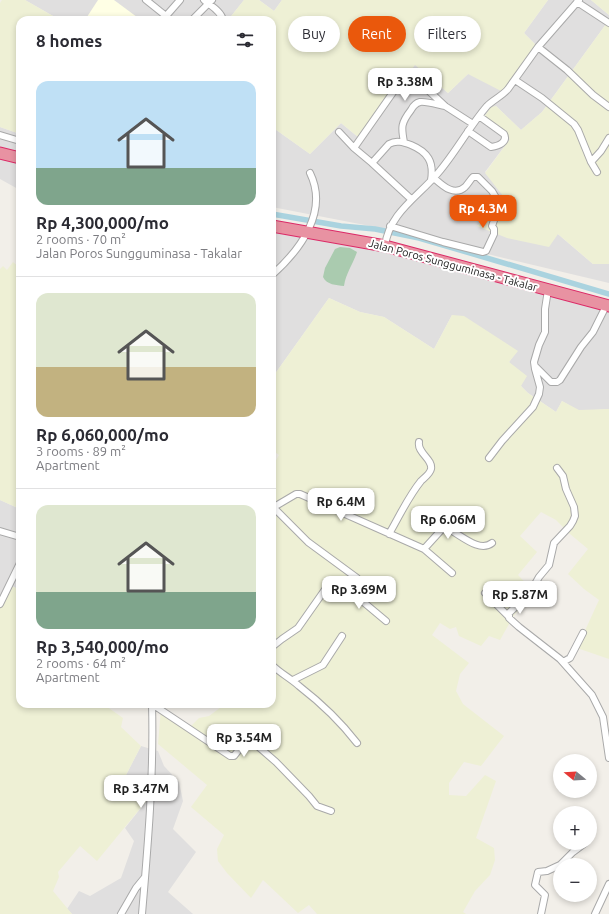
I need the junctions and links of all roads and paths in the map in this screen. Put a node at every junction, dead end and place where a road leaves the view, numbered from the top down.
1 (146, 0) edge
2 (180, 0) edge
3 (208, 1) edge
4 (578, 1) edge
5 (166, 16) edge
6 (169, 16) edge
7 (195, 16) edge
8 (222, 16) edge
9 (609, 23) edge
10 (538, 46) junction
11 (515, 80) junction
12 (445, 106) junction
13 (609, 107) edge
14 (479, 116) junction
15 (473, 124) junction
16 (339, 132) dead end
17 (468, 132) junction
18 (0, 135) edge
19 (609, 138) edge
20 (16, 139) edge
21 (404, 142) junction
22 (354, 148) junction
23 (0, 152) edge
24 (16, 157) edge
25 (372, 162) junction
26 (590, 162) junction
27 (597, 172) dead end
28 (310, 173) dead end
29 (432, 180) junction
30 (411, 199) junction
31 (276, 226) edge
32 (390, 228) junction
33 (308, 230) junction
34 (385, 243) junction
35 (276, 271) edge
36 (548, 290) junction
37 (608, 306) edge
38 (534, 365) junction
39 (419, 442) dead end
40 (489, 458) dead end
41 (557, 468) dead end
42 (276, 505) edge
43 (276, 510) edge
44 (0, 531) edge
45 (389, 534) junction
46 (16, 536) edge
47 (492, 543) dead end
48 (424, 549) junction
49 (16, 572) edge
50 (452, 573) dead end
51 (357, 578) dead end
52 (485, 593) dead end
53 (0, 604) edge
54 (508, 616) junction
55 (386, 621) dead end
56 (583, 633) dead end
57 (342, 636) dead end
58 (276, 644) edge
59 (563, 662) junction
60 (276, 669) edge
61 (293, 680) junction
62 (152, 708) edge
63 (158, 708) edge
64 (357, 743) dead end
65 (609, 758) edge
66 (331, 811) dead end
67 (576, 850) edge
68 (567, 858) edge
69 (553, 868) edge
70 (146, 877) junction
71 (609, 884) edge
72 (121, 914) edge
73 (142, 914) edge
74 (541, 914) edge
75 (595, 914) edge

1 - 5 street
2 - 6 street
3 - 7 street
3 - 8 street
4 - 9 street
4 - 10 street
10 - 11 street
10 - 13 street
11 - 14 street
11 - 26 street
12 - 15 street
12 - 21 street
12 - 22 street
14 - 15 street
14 - 17 street
15 - 17 street
16 - 22 street
17 - 29 street
18 - 20 street
19 - 26 street
21 - 25 street
21 - 29 street
22 - 25 street
23 - 24 highway
25 - 30 street
26 - 27 street
28 - 33 street
29 - 30 street
29 - 32 street
30 - 32 street
31 - 33 highway, Jalan Poros Sungguminasa - Takalar
32 - 34 street
33 - 34 highway, Jalan Poros Sungguminasa - Takalar
33 - 35 street
34 - 36 highway, Jalan Poros Sungguminasa - Takalar
36 - 37 highway, Jalan Poros Sungguminasa - Takalar
36 - 38 street
37 - 38 street
38 - 40 street
39 - 45 street
41 - 54 street
42 - 45 street
43 - 51 street
44 - 46 street
45 - 48 street
47 - 48 street
48 - 50 street
49 - 53 street
52 - 54 street
54 - 59 street
55 - 58 street
56 - 59 street
57 - 61 street
59 - 65 street
60 - 61 street
61 - 64 street
62 - 70 street
63 - 66 street
67 - 68 street
69 - 74 street
70 - 72 street
70 - 73 street
71 - 75 street

